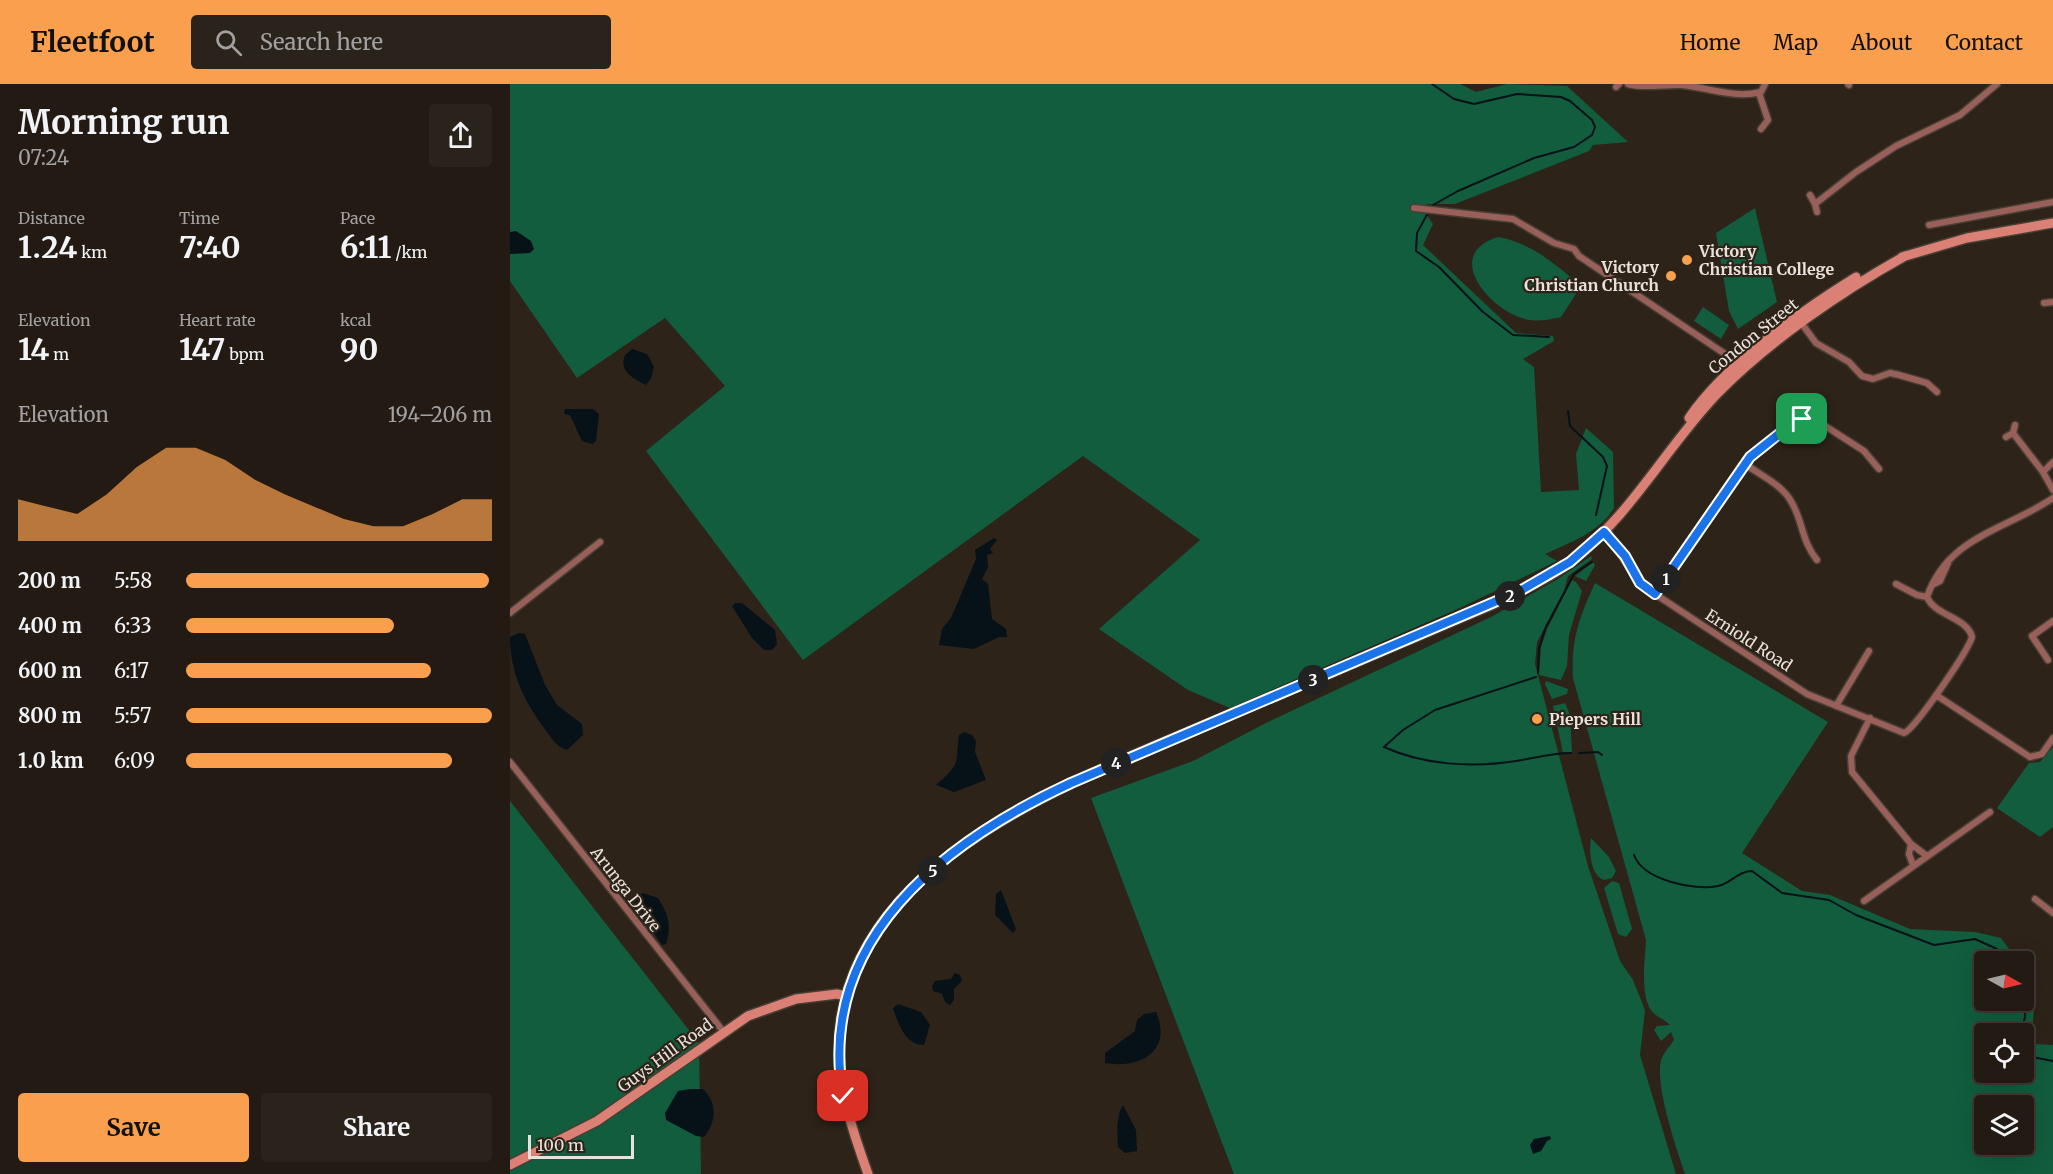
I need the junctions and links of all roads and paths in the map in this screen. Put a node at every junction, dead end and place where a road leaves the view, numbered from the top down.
1 (1629, 84) edge
2 (1765, 84) edge
3 (1997, 84) edge
4 (1759, 93) junction
5 (1761, 129) dead end
6 (1810, 195) dead end
7 (2053, 202) edge
8 (1815, 204) junction
9 (1414, 208) dead end
10 (1817, 212) dead end
11 (2053, 223) edge
12 (1929, 225) dead end
13 (1905, 256) junction
14 (2053, 302) edge
15 (2044, 303) dead end
16 (1802, 324) junction
17 (1742, 366) junction
18 (1937, 392) dead end
19 (2015, 425) dead end
20 (2013, 433) junction
21 (2006, 437) dead end
22 (2053, 462) edge
23 (1744, 464) junction
24 (1880, 469) dead end
25 (2043, 472) junction
26 (2053, 490) edge
27 (2053, 498) edge
28 (1604, 532) junction
29 (600, 542) dead end
30 (1817, 560) dead end
31 (1895, 583) dead end
32 (1655, 594) junction
33 (1928, 597) junction
34 (510, 613) edge
35 (2053, 621) edge
36 (1869, 651) dead end
37 (2048, 660) dead end
38 (1936, 695) junction
39 (1836, 706) junction
40 (1870, 718) junction
41 (2053, 738) edge
42 (510, 762) edge
43 (1990, 812) dead end
44 (1911, 844) junction
45 (1927, 856) junction
46 (1913, 865) junction
47 (2035, 899) dead end
48 (1864, 901) dead end
49 (2053, 913) edge
50 (846, 996) junction
51 (723, 1031) junction
52 (510, 1165) edge
53 (868, 1174) edge

1 - 4 street
2 - 4 street
3 - 8 street
4 - 5 street
6 - 8 street
7 - 12 street
8 - 10 street
9 - 17 street
11 - 13 main road, Condon Street
13 - 16 main road, Condon Street
13 - 17 main road, Condon Street
14 - 15 street
16 - 17 main road, Condon Street
16 - 18 street
17 - 28 main road, Condon Street
19 - 20 street
20 - 21 street
20 - 25 street
22 - 25 street
23 - 24 street
23 - 30 street
23 - 32 street
25 - 26 street
27 - 33 street
28 - 32 street, Erniold Road
28 - 50 main road, Condon Street
29 - 34 street
31 - 33 street
32 - 39 street, Erniold Road
33 - 38 street
35 - 37 street
36 - 39 street
38 - 40 street, Erniold Road
38 - 41 street
39 - 40 street, Erniold Road
40 - 44 street
42 - 51 street, Arunga Drive
43 - 45 street
44 - 45 street
44 - 46 street
45 - 46 street
46 - 48 street
47 - 49 street
50 - 51 main road, Guys Hill Road
50 - 53 main road, Condon Street
51 - 52 main road, Guys Hill Road

